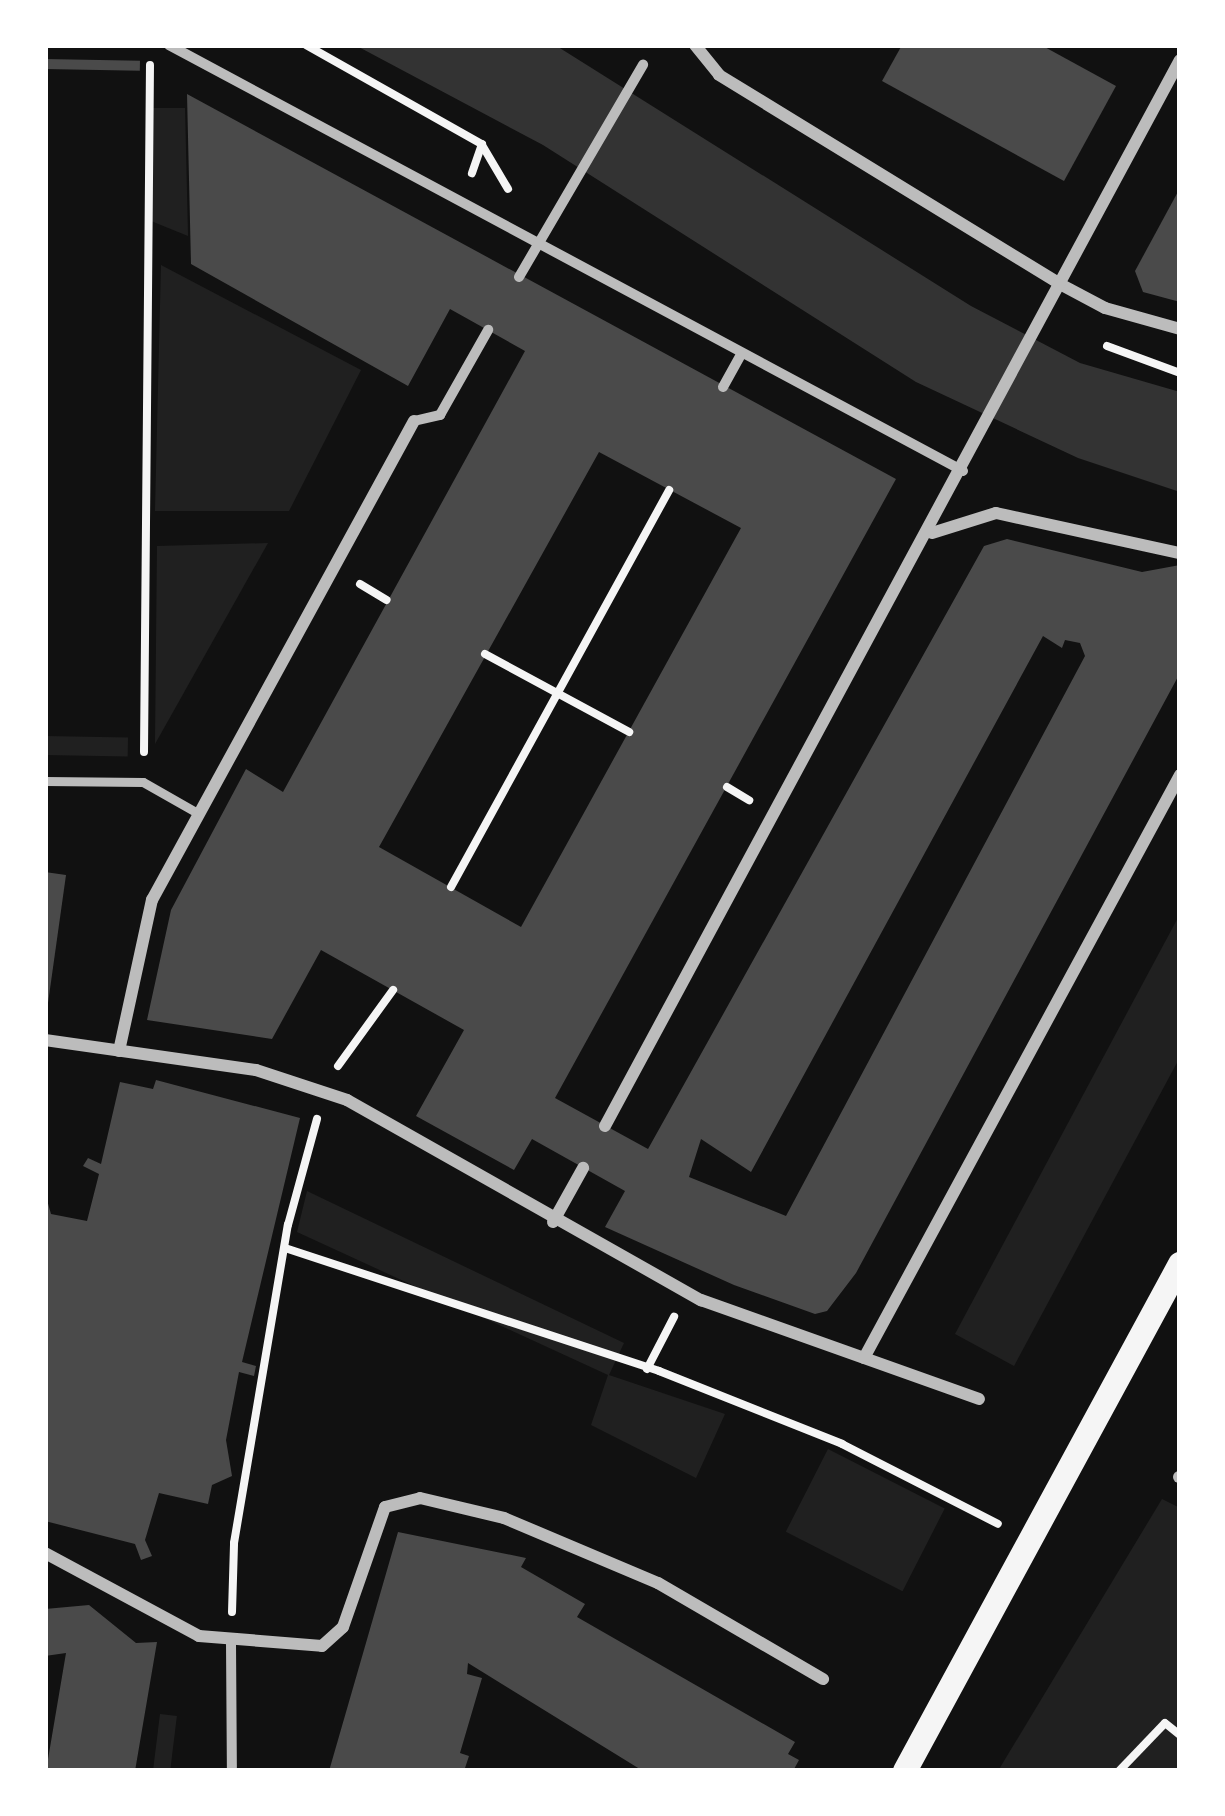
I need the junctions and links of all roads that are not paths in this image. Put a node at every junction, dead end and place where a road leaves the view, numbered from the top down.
1 (170, 45) edge
2 (695, 45) edge
3 (1180, 60) edge
4 (643, 65) dead end
5 (539, 244) junction
6 (519, 277) dead end
7 (1058, 283) junction
8 (1180, 329) edge
9 (488, 330) dead end
10 (741, 354) junction
11 (723, 387) dead end
12 (413, 421) joint
13 (963, 471) junction
14 (932, 532) junction
15 (1180, 553) edge
16 (1180, 775) edge
17 (45, 781) edge
18 (199, 814) junction
19 (45, 1040) edge
20 (119, 1051) junction
21 (605, 1126) dead end
22 (583, 1168) dead end
23 (553, 1222) junction
24 (1180, 1264) edge
25 (863, 1358) junction
26 (979, 1399) dead end
27 (45, 1553) edge
28 (231, 1643) junction
29 (824, 1679) dead end
30 (232, 1771) edge
31 (905, 1771) edge

1 - 5 street
2 - 7 street
3 - 7 street
4 - 5 street
5 - 6 street
5 - 10 street
7 - 8 street
7 - 13 street
9 - 12 street
10 - 11 street
10 - 13 street
12 - 18 street
13 - 14 street
14 - 15 street
14 - 21 street
16 - 25 street
17 - 18 lane
18 - 20 street
19 - 20 street
20 - 23 street
22 - 23 street
23 - 25 street
24 - 31 main road
25 - 26 street
27 - 28 street
28 - 29 street
28 - 30 street

